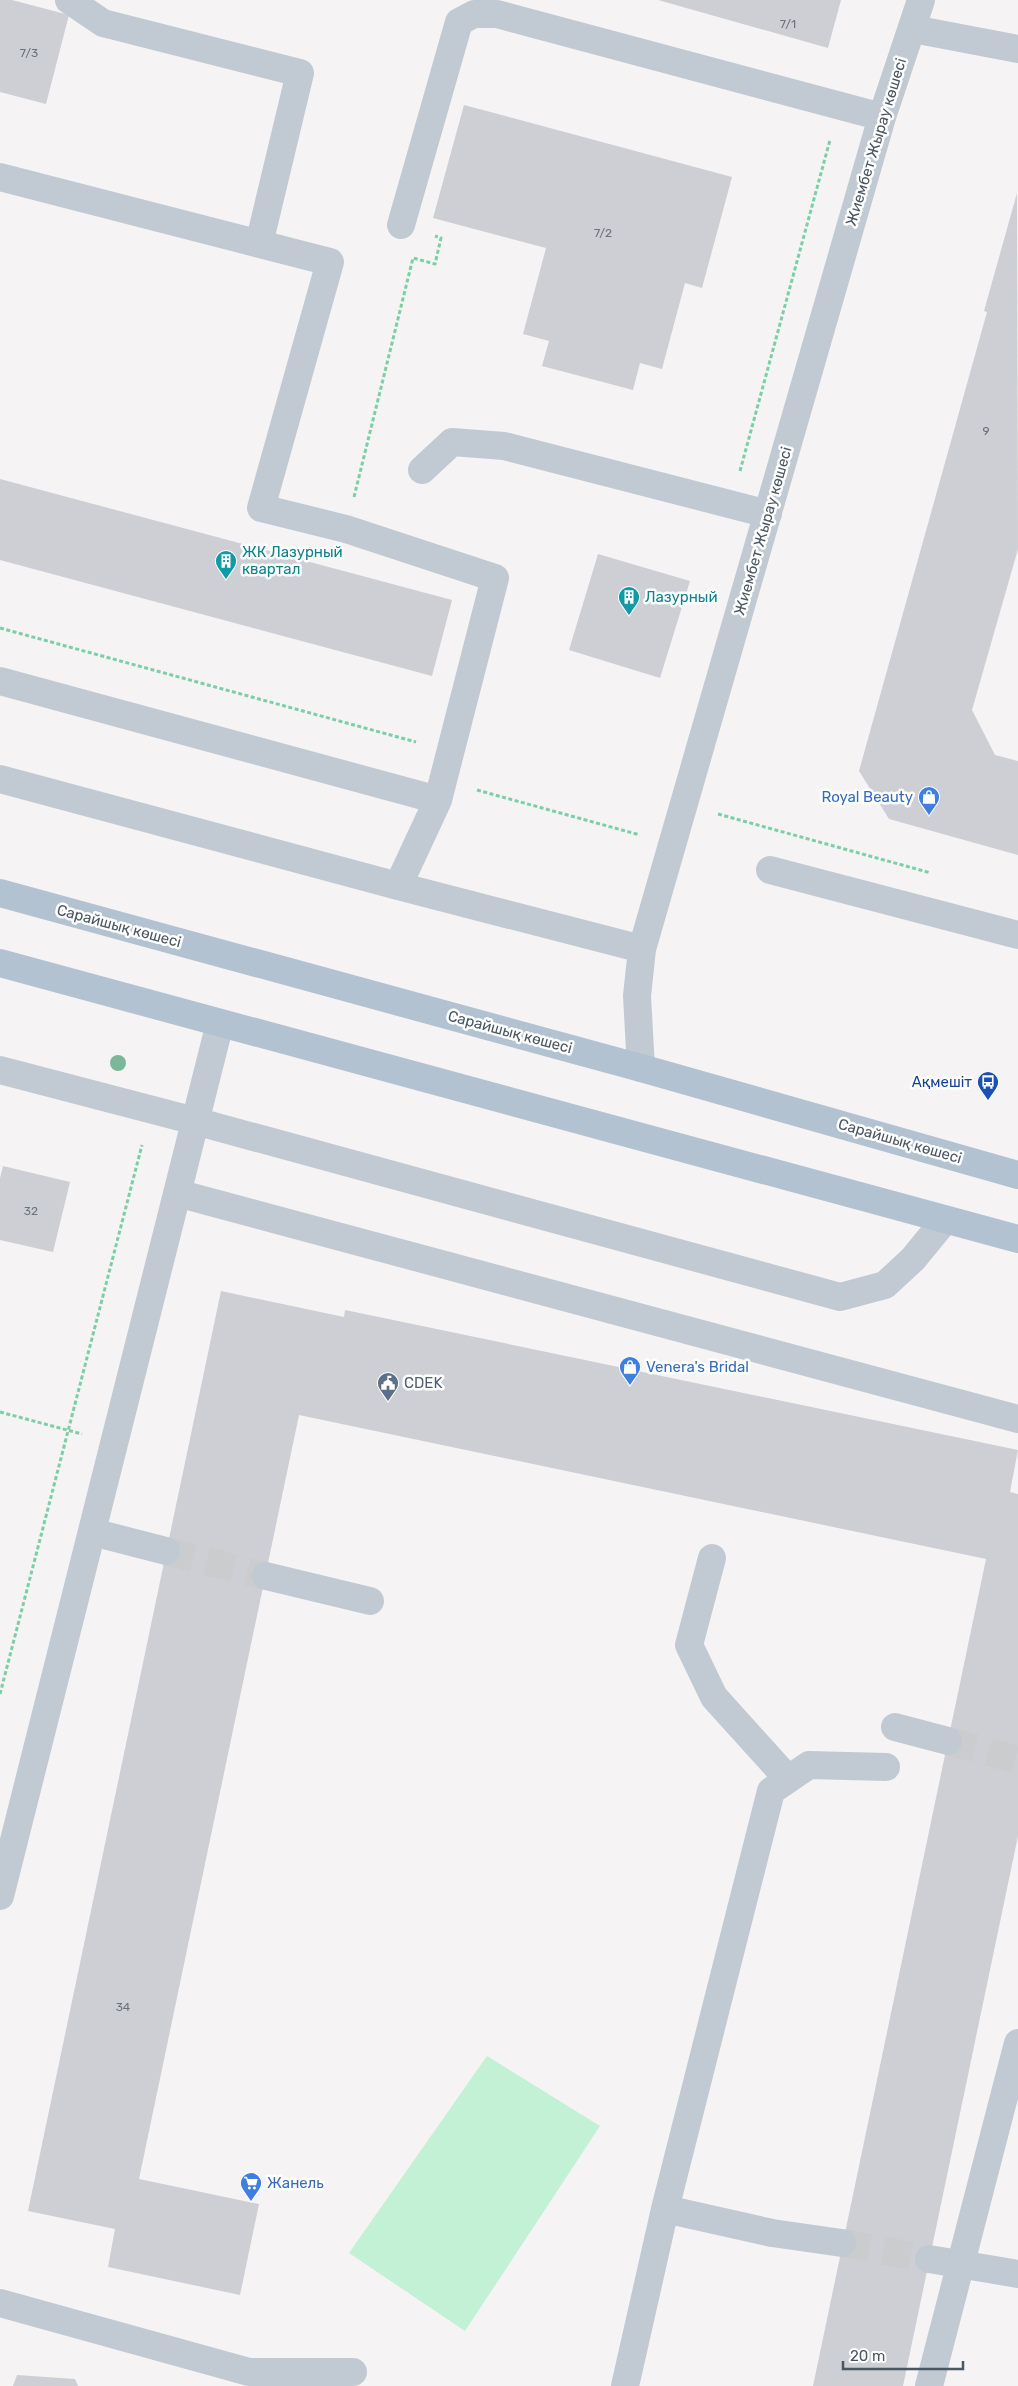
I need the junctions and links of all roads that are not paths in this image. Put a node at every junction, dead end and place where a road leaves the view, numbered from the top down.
1 (69, 0) edge
2 (921, 0) edge
3 (913, 29) junction
4 (1018, 49) edge
5 (882, 117) junction
6 (0, 177) edge
7 (401, 225) road end
8 (259, 244) junction
9 (422, 470) dead end
10 (768, 514) junction
11 (0, 682) edge
12 (0, 780) edge
13 (440, 790) junction
14 (770, 870) dead end
15 (398, 886) junction
16 (0, 894) edge
17 (1018, 935) edge
18 (642, 949) junction
19 (0, 963) edge
20 (220, 1023) junction
21 (641, 1068) junction
22 (0, 1070) edge
23 (194, 1121) junction
24 (1018, 1175) edge
25 (177, 1193) junction
26 (945, 1220) junction
27 (1018, 1239) edge
28 (1018, 1419) edge
29 (92, 1532) junction
30 (166, 1550) tunnel mouth
31 (712, 1558) dead end
32 (266, 1576) tunnel mouth
33 (370, 1601) dead end
34 (896, 1727) dead end
35 (948, 1741) tunnel mouth
36 (886, 1767) dead end
37 (788, 1778) junction
38 (0, 1896) edge
39 (1018, 2043) edge
40 (665, 2209) junction
41 (842, 2243) tunnel mouth
42 (929, 2258) tunnel mouth
43 (961, 2264) junction
44 (1018, 2274) edge
45 (0, 2303) edge
46 (353, 2372) dead end
47 (625, 2386) edge
48 (929, 2386) edge

1 - 8 street
2 - 3 street, Жиембет Жырау көшесі
3 - 4 street
3 - 5 street, Жиембет Жырау көшесі
5 - 7 street
5 - 10 street, Жиембет Жырау көшесі
6 - 8 street
8 - 13 street
9 - 10 street
10 - 18 street, Жиембет Жырау көшесі
11 - 13 street
12 - 15 street
13 - 15 street
14 - 17 street
15 - 18 street
16 - 21 main road, Сарайшық көшесі
18 - 21 street, Жиембет Жырау көшесі
19 - 20 main road
20 - 23 street
20 - 26 main road
21 - 24 main road, Сарайшық көшесі
22 - 23 street
23 - 25 street
23 - 26 street
25 - 28 street
25 - 29 street
26 - 27 main road
29 - 30 street
29 - 38 street
31 - 37 street
32 - 33 street
34 - 35 street
36 - 37 street
37 - 40 street
39 - 43 street
40 - 41 street
40 - 47 street
42 - 43 street
43 - 44 street
43 - 48 street
45 - 46 street

